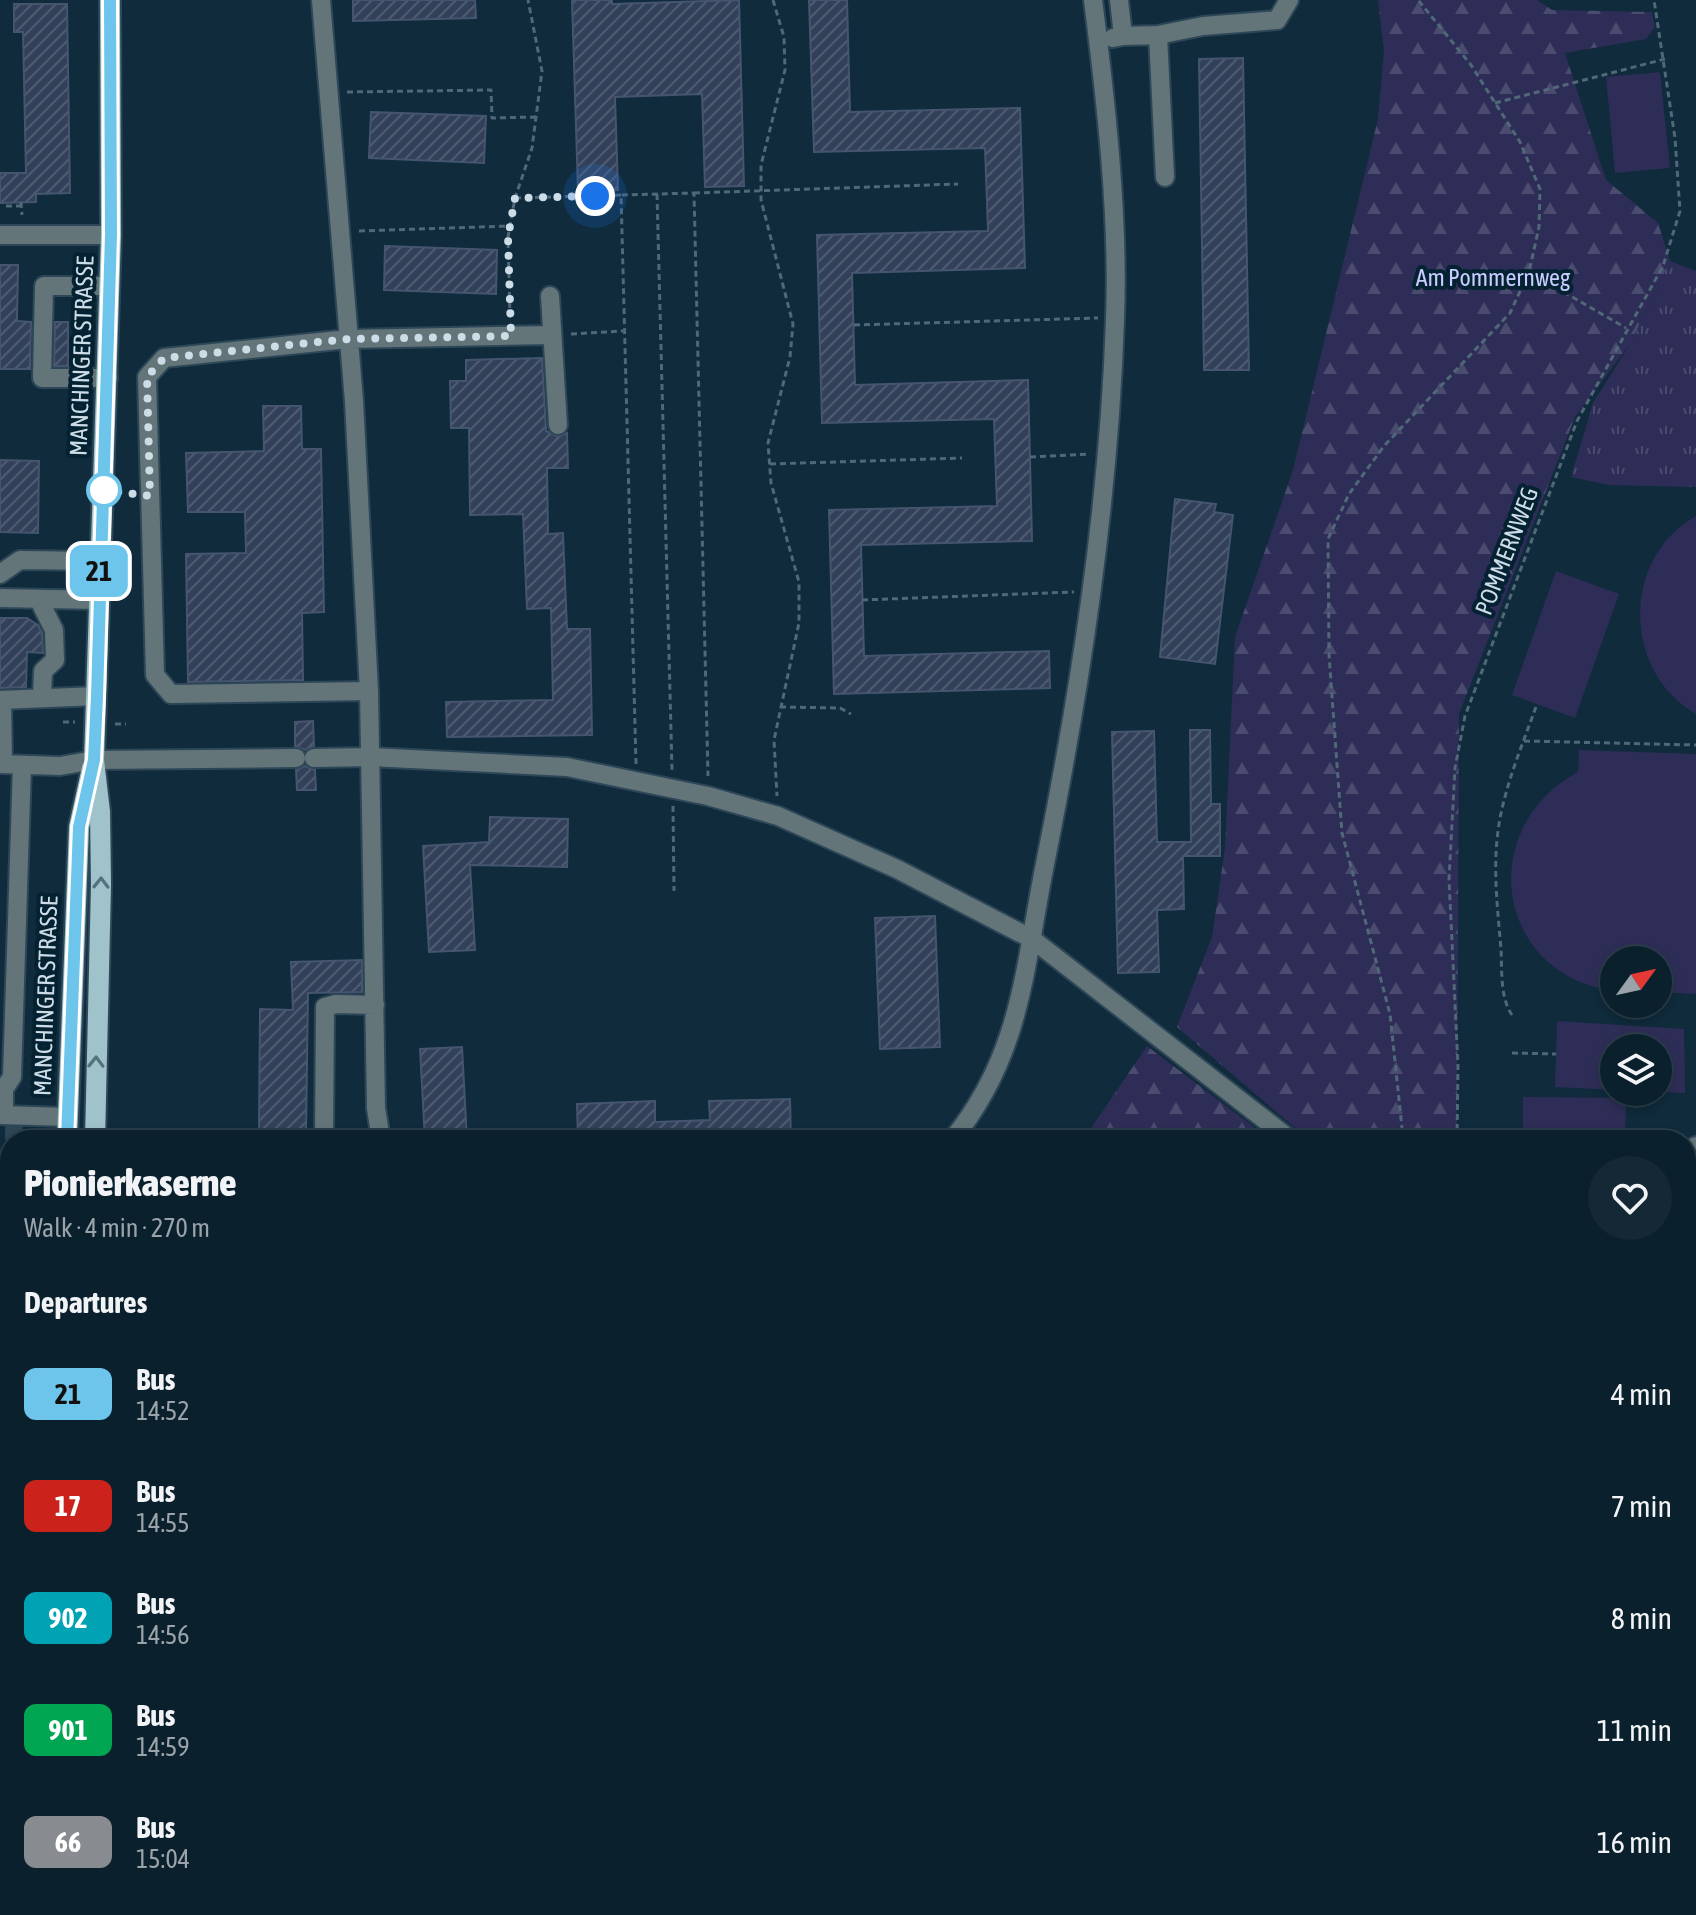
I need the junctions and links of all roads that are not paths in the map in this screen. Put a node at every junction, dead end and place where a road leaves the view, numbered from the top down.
1 (110, 0) edge
2 (321, 0) edge
3 (1093, 0) edge
4 (1119, 0) edge
5 (1289, 0) edge
6 (1158, 35) junction
7 (1123, 36) junction
8 (1098, 39) junction
9 (1165, 177) dead end
10 (0, 235) edge
11 (111, 235) junction
12 (110, 286) junction
13 (550, 296) dead end
14 (551, 335) junction
15 (348, 339) junction
16 (108, 378) junction
17 (558, 425) dead end
18 (100, 561) junction
19 (0, 574) edge
20 (0, 598) edge
21 (39, 600) junction
22 (98, 600) junction
23 (369, 691) junction
24 (97, 696) junction
25 (42, 698) junction
26 (1, 700) edge
27 (371, 757) junction
28 (94, 760) junction
29 (1, 764) edge
30 (22, 765) junction
31 (1032, 939) junction
32 (375, 1005) junction
33 (2, 1089) edge
34 (2, 1115) edge
35 (67, 1117) junction
36 (67, 1130) edge
37 (95, 1130) edge
38 (324, 1130) edge
39 (379, 1130) edge
40 (960, 1130) edge
41 (1278, 1130) edge

1 - 11 main road, MANCHINGER STRASSE
2 - 15 street
3 - 8 street
4 - 7 street
5 - 6 street
6 - 7 street
6 - 9 street
7 - 8 street
8 - 31 street
10 - 11 street
11 - 12 main road, MANCHINGER STRASSE
12 - 16 main road, MANCHINGER STRASSE
12 - 16 street
13 - 14 street
14 - 15 street
14 - 17 street
15 - 23 street
15 - 23 street
16 - 18 main road, MANCHINGER STRASSE
18 - 19 street
18 - 22 main road, MANCHINGER STRASSE
20 - 21 street
21 - 22 street
21 - 25 street
22 - 24 main road, MANCHINGER STRASSE
23 - 27 street
24 - 25 street
24 - 28 main road, MANCHINGER STRASSE
25 - 26 street
26 - 29 street
27 - 28 street
27 - 31 street
27 - 32 street
28 - 30 street
28 - 35 main road, MANCHINGER STRASSE
37 -> 28 main road, MANCHINGER STRASSE
29 - 30 street
30 - 33 street
31 - 40 street
31 - 41 street
32 - 38 street
32 - 39 street
33 - 34 street
34 - 35 street
35 - 36 main road, MANCHINGER STRASSE

